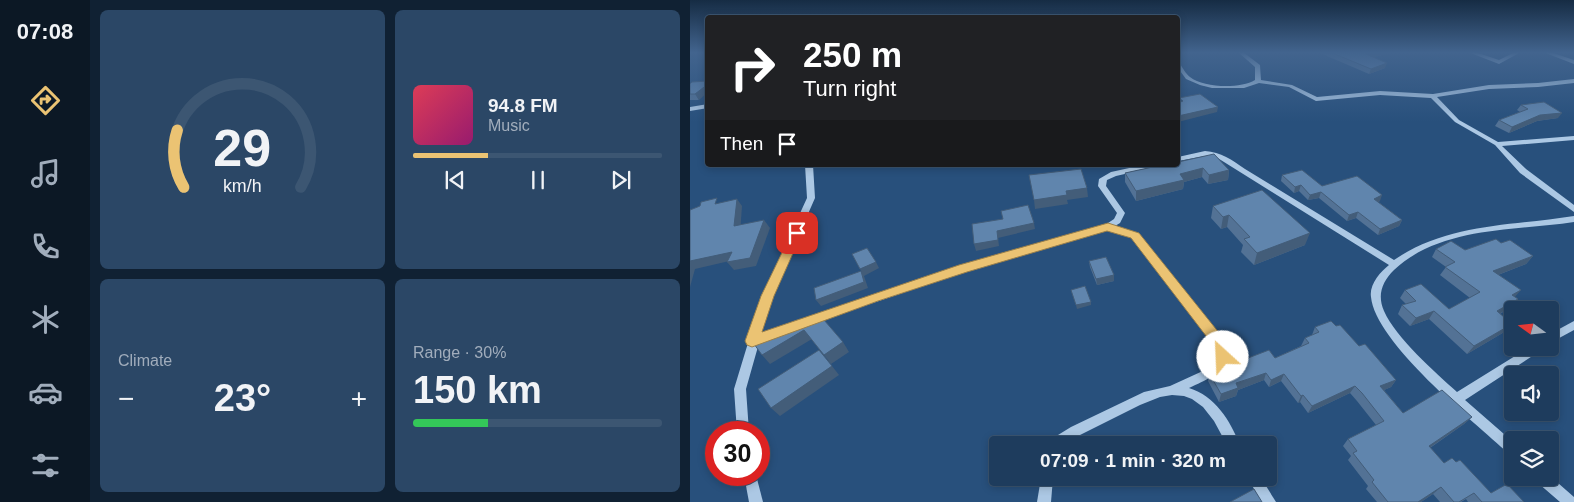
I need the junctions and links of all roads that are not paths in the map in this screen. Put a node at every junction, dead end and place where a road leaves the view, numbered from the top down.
1 (1186, 75) edge
2 (1258, 75) edge
3 (1258, 81) junction
4 (1574, 81) edge
5 (1433, 96) junction
6 (705, 106) edge
7 (690, 109) edge
8 (1574, 138) edge
9 (1497, 144) junction
10 (1180, 159) edge
11 (809, 167) edge
12 (1144, 167) edge
13 (1574, 209) edge
14 (1574, 219) edge
15 (1108, 227) junction
16 (1393, 263) junction
17 (1574, 325) edge
18 (1559, 334) edge
19 (752, 341) junction
20 (1524, 356) edge
21 (1174, 389) junction
22 (1458, 398) junction
23 (742, 421) edge
24 (1070, 436) edge
25 (1228, 436) edge
26 (1504, 441) edge
27 (752, 486) edge
28 (1046, 486) edge
29 (1259, 486) edge
30 (1552, 486) edge
31 (756, 502) edge
32 (1044, 502) edge
33 (1269, 502) edge
34 (1570, 502) edge

1 - 3 street
2 - 3 street
3 - 5 street
4 - 5 street
5 - 9 street
6 - 7 street
8 - 9 street
9 - 13 street
10 - 16 street
11 - 19 street
12 - 15 street
14 - 16 street
15 - 19 street
15 - 21 street
16 - 22 street
17 - 18 street
19 - 23 street
20 - 22 street
21 - 24 street
21 - 25 street
22 - 26 street
27 - 31 street
28 - 32 street
29 - 33 street
30 - 34 street

